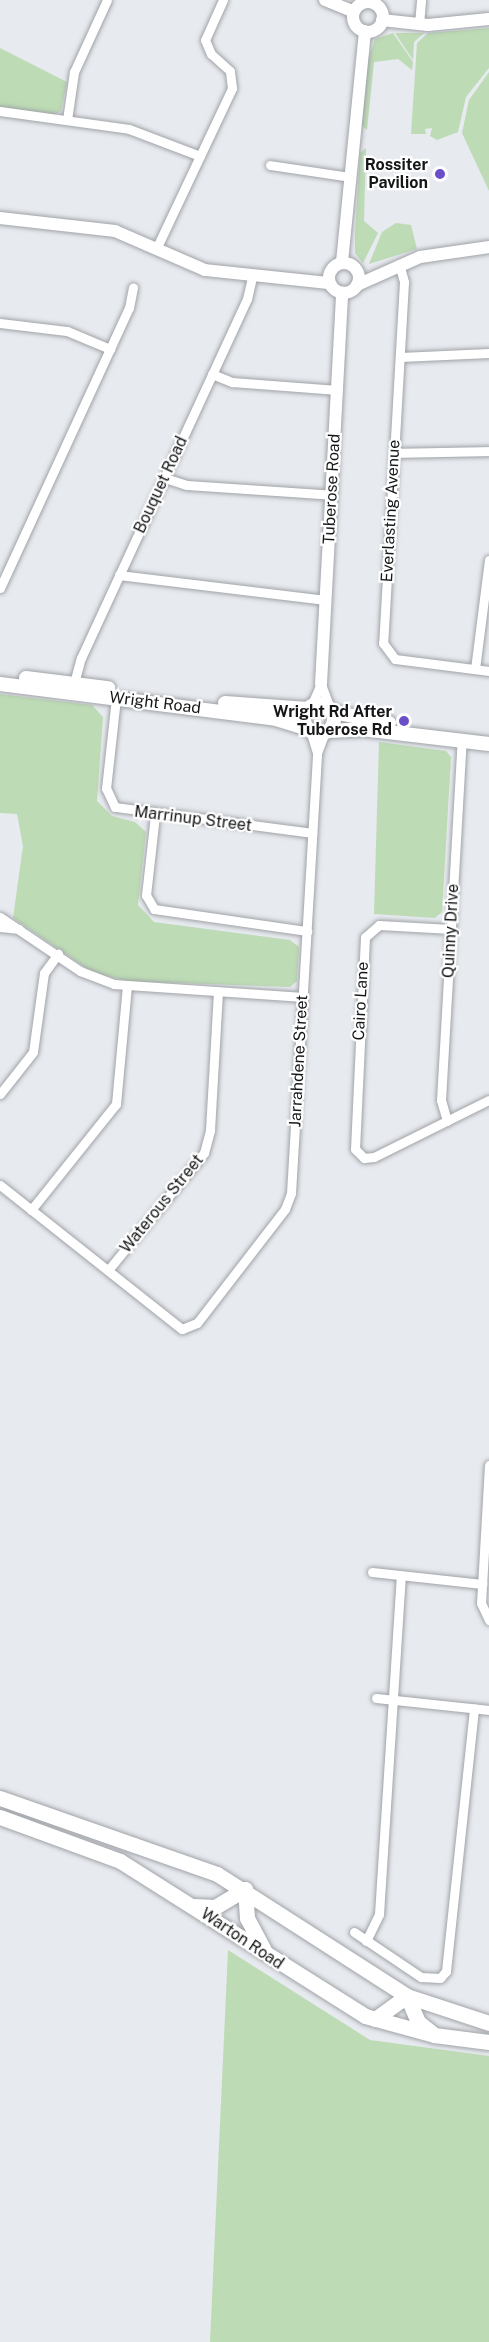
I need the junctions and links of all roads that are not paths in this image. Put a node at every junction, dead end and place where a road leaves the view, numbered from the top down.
1 (107, 0) edge
2 (223, 0) edge
3 (325, 0) edge
4 (421, 0) edge
5 (354, 12) junction
6 (489, 19) edge
7 (382, 20) junction
8 (419, 24) junction
9 (365, 31) junction
10 (0, 111) edge
11 (67, 120) junction
12 (200, 156) junction
13 (270, 165) dead end
14 (350, 177) junction
15 (0, 218) edge
16 (157, 247) junction
17 (489, 247) edge
18 (342, 262) junction
19 (393, 266) junction
20 (357, 270) junction
21 (329, 277) junction
22 (252, 278) junction
23 (357, 285) junction
24 (133, 287) dead end
25 (342, 293) junction
26 (0, 323) edge
27 (110, 349) junction
28 (489, 352) edge
29 (400, 357) junction
30 (212, 374) junction
31 (338, 390) junction
32 (489, 450) edge
33 (394, 453) junction
34 (165, 478) junction
35 (332, 495) junction
36 (489, 560) edge
37 (118, 575) junction
38 (0, 588) edge
39 (325, 600) junction
40 (475, 669) junction
41 (489, 671) edge
42 (0, 675) edge
43 (0, 684) edge
44 (321, 684) junction
45 (73, 689) junction
46 (116, 698) junction
47 (310, 708) junction
48 (331, 710) junction
49 (309, 729) junction
50 (326, 731) junction
51 (489, 735) edge
52 (462, 740) junction
53 (489, 744) edge
54 (317, 753) junction
55 (156, 815) junction
56 (312, 833) junction
57 (0, 918) edge
58 (0, 927) edge
59 (451, 929) junction
60 (21, 930) junction
61 (307, 931) junction
62 (58, 954) junction
63 (127, 986) junction
64 (218, 992) junction
65 (303, 997) junction
66 (1, 1092) edge
67 (489, 1100) edge
68 (447, 1121) junction
69 (0, 1185) edge
70 (31, 1210) junction
71 (109, 1269) junction
72 (489, 1465) edge
73 (372, 1572) dead end
74 (401, 1576) junction
75 (482, 1584) junction
76 (489, 1620) edge
77 (376, 1698) dead end
78 (394, 1700) junction
79 (474, 1708) junction
80 (489, 1710) edge
81 (0, 1798) edge
82 (0, 1817) edge
83 (245, 1889) junction
84 (194, 1906) junction
85 (354, 1932) dead end
86 (366, 1941) junction
87 (268, 1957) junction
88 (407, 1996) junction
89 (375, 2019) junction
90 (489, 2024) edge
91 (434, 2035) junction
92 (489, 2042) edge

1 - 11 street
2 - 12 street
3 - 5 street
4 - 8 street
5 - 7 street
5 - 9 street
6 - 8 street
7 - 8 street
7 - 9 street
9 - 14 street
10 - 11 street
11 - 12 street
12 - 16 street
13 - 14 street
14 - 18 street
15 - 16 street
16 - 22 street
17 - 19 street
18 - 20 street
18 - 21 street
19 - 20 street
19 - 23 street
19 - 29 street, Everlasting Avenue
20 - 23 street
21 - 22 street
21 - 25 street
22 - 30 street, Bouquet Road
23 - 25 street
24 - 27 street
25 - 31 street, Tuberose Road
26 - 27 street
27 - 38 street
28 - 29 street
29 - 33 street, Everlasting Avenue
30 - 31 street
30 - 34 street, Bouquet Road
31 - 35 street, Tuberose Road
32 - 33 street
33 - 40 street, Everlasting Avenue
34 - 35 street
34 - 37 street, Bouquet Road
35 - 39 street, Tuberose Road
36 - 40 street
37 - 39 street
37 - 45 street, Bouquet Road
39 - 44 street, Tuberose Road
40 - 41 street, Everlasting Avenue
42 - 45 main road, Wright Road
43 - 45 main road, Wright Road
44 - 47 street, Tuberose Road
44 - 48 street, Tuberose Road
45 - 46 main road, Wright Road
45 - 47 main road, Wright Road
46 - 49 main road, Wright Road
46 - 55 street, Marrinup Street
47 - 48 main road, Wright Road
47 - 49 main road
48 - 50 main road
48 - 51 main road
49 - 50 main road, Wright Road
49 - 54 street, Jarrahdene Street
50 - 52 main road
50 - 54 street, Jarrahdene Street
52 - 53 main road
52 - 59 street, Quinny Drive
54 - 56 street, Jarrahdene Street
55 - 56 street, Marrinup Street
55 - 61 street
56 - 61 street, Jarrahdene Street
57 - 60 street
58 - 60 street
59 - 68 street, Quinny Drive
59 - 68 street, Cairo Lane
60 - 62 street
61 - 65 street, Jarrahdene Street
62 - 63 street
62 - 66 street
63 - 64 street
63 - 70 street
64 - 65 street
64 - 71 street, Waterous Street
65 - 71 street, Jarrahdene Street
67 - 68 street
69 - 70 street
70 - 71 street
72 - 75 street
73 - 74 street
74 - 75 street
74 - 78 street
75 - 76 street
77 - 78 street
78 - 79 street
78 - 86 street
79 - 80 street
79 - 86 street
81 - 83 main road
82 - 84 main road, Warton Road
83 - 84 main road
83 - 87 main road
83 - 88 main road
84 - 87 main road, Warton Road
85 - 86 street
87 - 89 main road, Warton Road
88 - 89 main road
88 - 90 main road
88 - 91 main road
89 - 91 main road, Warton Road
91 - 92 main road, Warton Road

